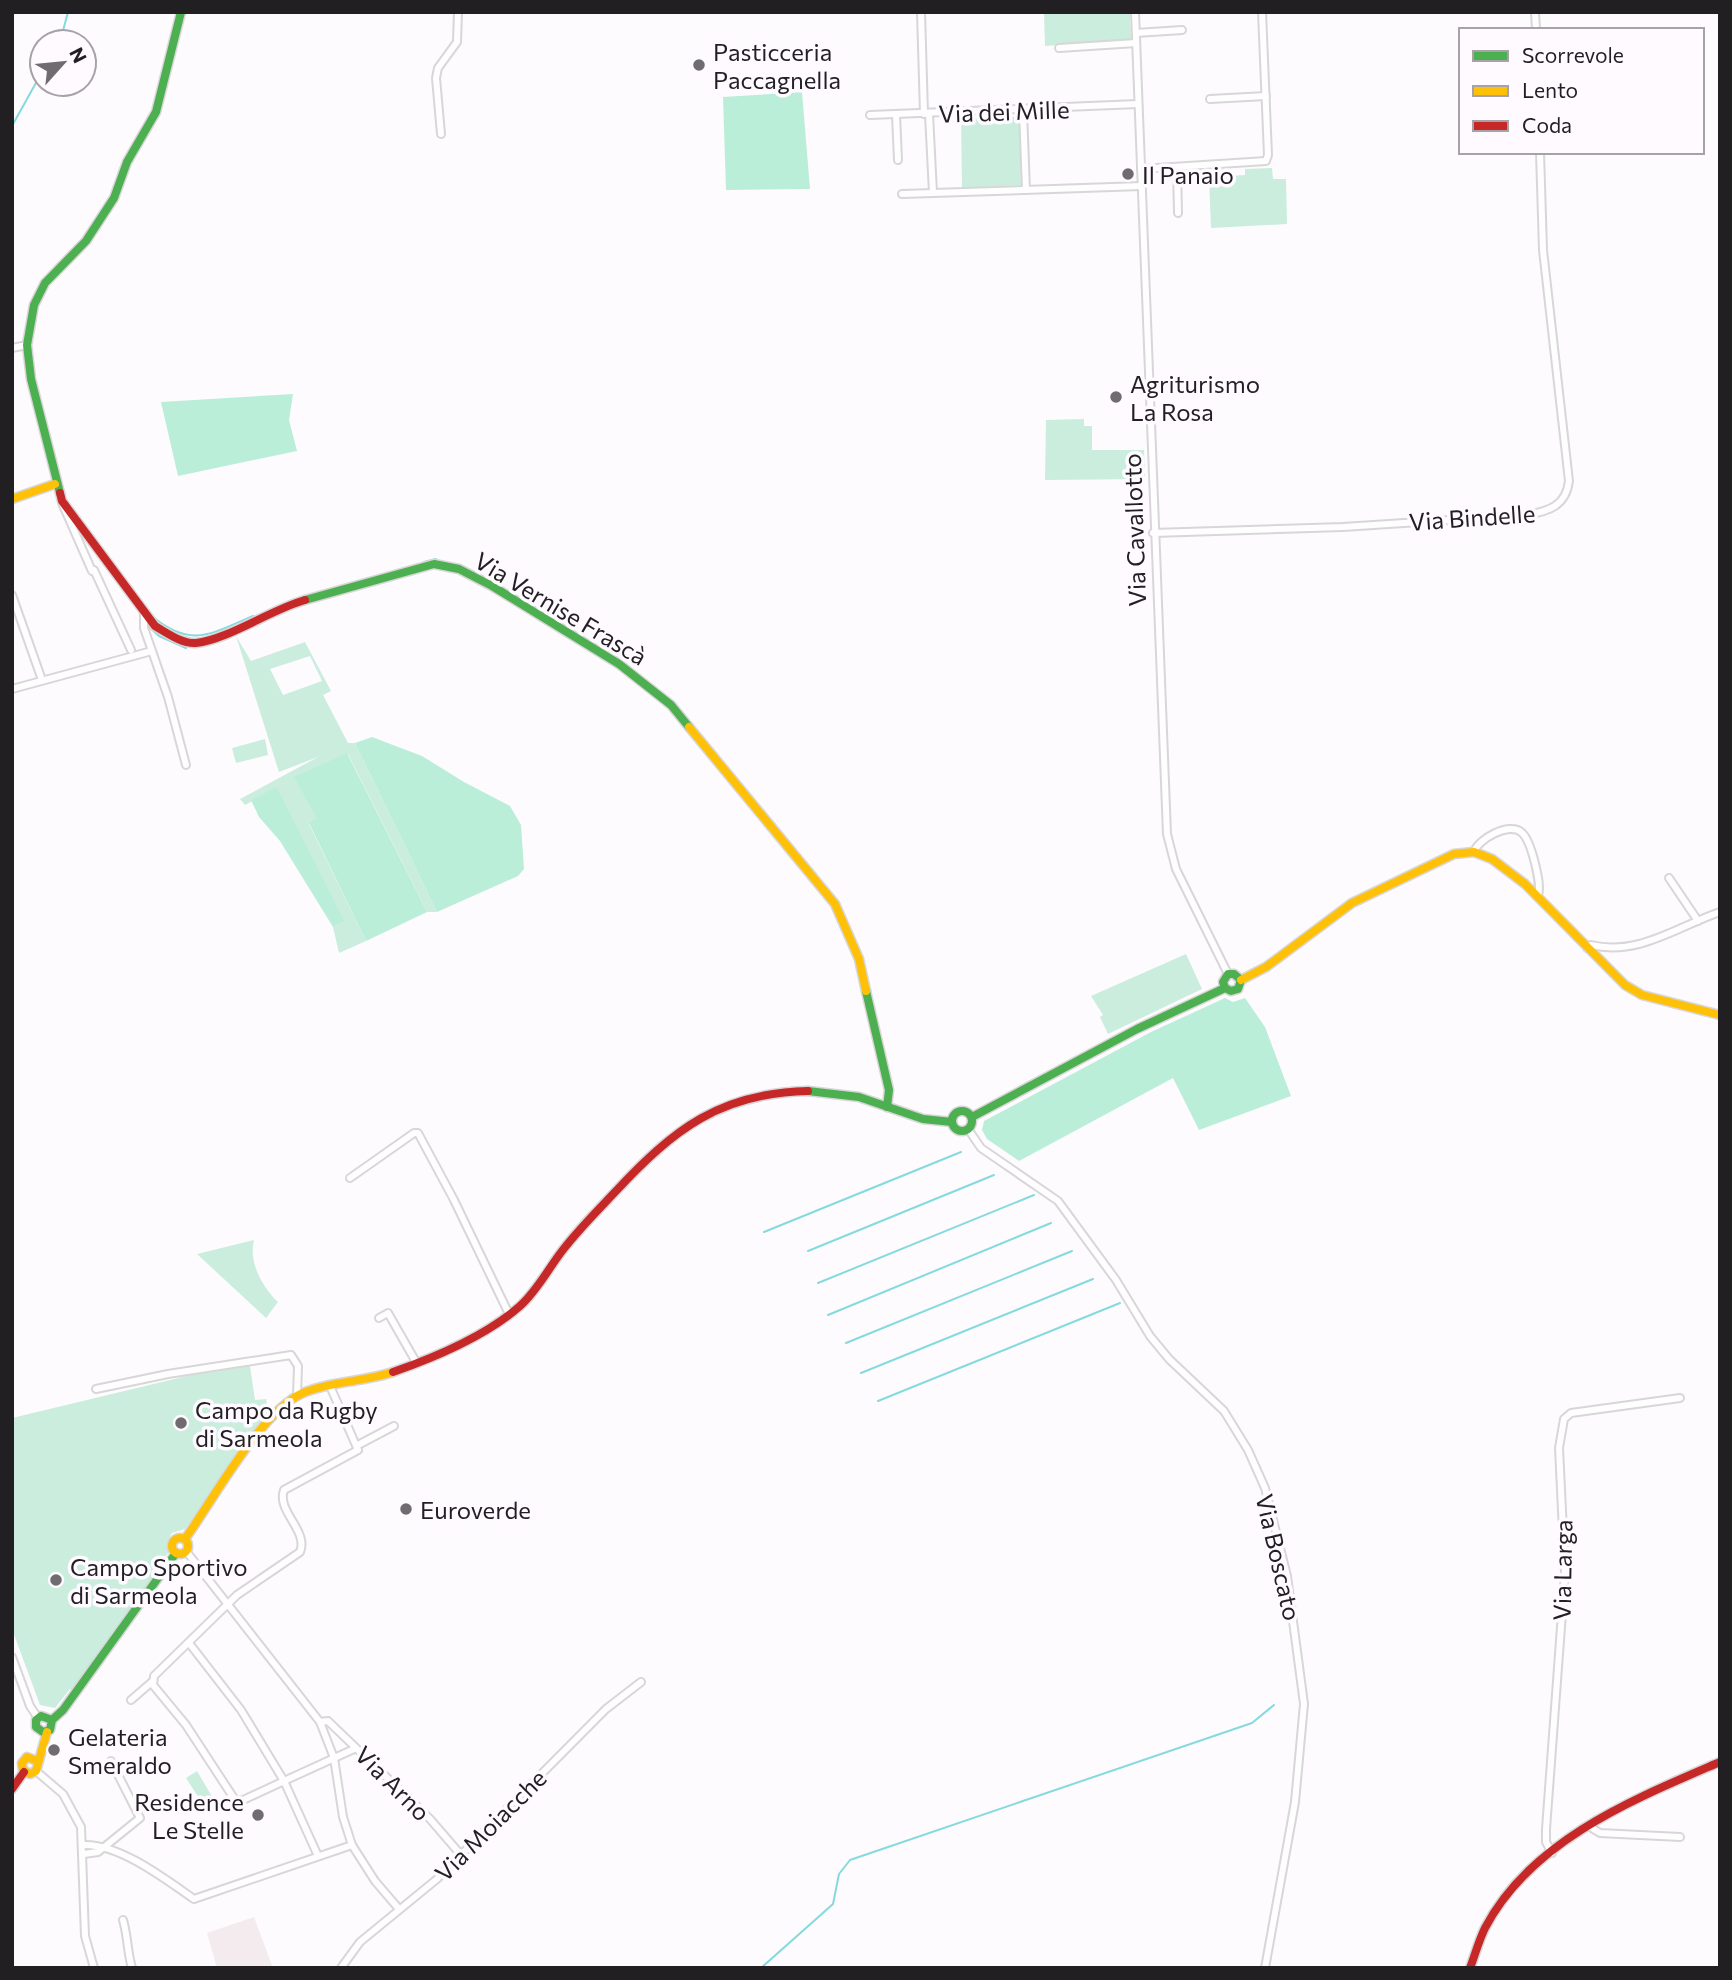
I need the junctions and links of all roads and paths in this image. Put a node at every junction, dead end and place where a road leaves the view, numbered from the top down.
1 (181, 12) edge
2 (458, 12) edge
3 (920, 12) edge
4 (1136, 12) edge
5 (1262, 12) edge
6 (1182, 30) dead end
7 (1136, 33) junction
8 (1136, 43) junction
9 (1059, 48) dead end
10 (1266, 96) junction
11 (1210, 99) dead end
12 (1139, 104) junction
13 (1023, 111) junction
14 (926, 114) junction
15 (870, 115) dead end
16 (896, 115) junction
17 (440, 134) dead end
18 (1540, 154) edge
19 (898, 160) dead end
20 (1177, 168) junction
21 (1141, 169) junction
22 (1142, 186) junction
23 (1026, 190) junction
24 (933, 193) junction
25 (902, 194) dead end
26 (1178, 213) dead end
27 (27, 345) junction
28 (12, 348) edge
29 (55, 484) junction
30 (12, 499) edge
31 (62, 501) junction
32 (1153, 533) junction
33 (12, 595) edge
34 (144, 613) junction
35 (131, 650) dead end
36 (148, 652) dead end
37 (42, 680) junction
38 (12, 689) edge
39 (186, 765) dead end
40 (1474, 852) junction
41 (1669, 877) dead end
42 (1538, 895) junction
43 (1720, 912) edge
44 (1698, 921) junction
45 (1587, 948) junction
46 (1228, 974) junction
47 (1241, 980) junction
48 (1225, 988) junction
49 (1720, 1015) edge
50 (887, 1107) junction
51 (972, 1117) junction
52 (952, 1122) junction
53 (968, 1129) junction
54 (350, 1178) dead end
55 (509, 1314) junction
56 (379, 1318) dead end
57 (416, 1362) junction
58 (330, 1386) junction
59 (96, 1389) dead end
60 (297, 1396) junction
61 (1680, 1398) dead end
62 (394, 1426) dead end
63 (358, 1445) junction
64 (185, 1539) junction
65 (186, 1551) junction
66 (176, 1553) junction
67 (228, 1603) junction
68 (189, 1643) junction
69 (12, 1659) edge
70 (153, 1681) junction
71 (641, 1682) dead end
72 (131, 1700) dead end
73 (52, 1720) junction
74 (320, 1722) junction
75 (37, 1723) junction
76 (47, 1732) junction
77 (354, 1749) dead end
78 (27, 1757) junction
79 (334, 1758) junction
80 (37, 1761) junction
81 (111, 1761) dead end
82 (1720, 1762) edge
83 (36, 1771) junction
84 (24, 1772) junction
85 (284, 1781) junction
86 (12, 1789) edge
87 (1590, 1826) junction
88 (1680, 1836) dead end
89 (83, 1845) junction
90 (352, 1845) junction
91 (101, 1848) junction
92 (1552, 1853) junction
93 (84, 1854) junction
94 (461, 1855) junction
95 (318, 1856) junction
96 (399, 1909) junction
97 (123, 1920) dead end
98 (94, 1968) edge
99 (132, 1968) edge
100 (341, 1968) edge
101 (1265, 1968) edge
102 (1470, 1968) edge

1 - 27 street, Via Vernise Frascà
2 - 17 street
3 - 14 street
4 - 7 street, Via Cavallotto
5 - 10 street
6 - 7 street
7 - 8 street, Via Cavallotto
8 - 9 street
8 - 12 street, Via Cavallotto
10 - 11 street
10 - 20 street
12 - 13 street, Via dei Mille
12 - 21 street, Via Cavallotto
13 - 14 street, Via dei Mille
13 - 23 street
14 - 16 street, Via dei Mille
14 - 24 street
15 - 16 street, Via dei Mille
16 - 19 street
18 - 32 street, Via Bindelle
20 - 21 street
20 - 26 street
21 - 22 street, Via Cavallotto
22 - 23 street
22 - 32 street, Via Cavallotto
23 - 24 street
24 - 25 street
27 - 28 street
27 - 29 street, Via Vernise Frascà
29 - 30 street
29 - 31 street, Via Vernise Frascà
31 - 34 street, Via Vernise Frascà
31 - 35 street, Via Vernise Frascà
32 - 46 street, Via Cavallotto
33 - 37 street
34 - 39 street, Via Vernise Frascà
34 - 50 street, Via Vernise Frascà
36 - 37 street
37 - 38 street
40 - 42 street
40 - 42 street
40 - 47 street
41 - 44 street
42 - 45 street
43 - 44 street
44 - 45 street
45 - 49 street
46 - 47 street
46 - 48 street
47 - 48 street
48 - 51 street
50 - 52 street
50 - 55 street
51 - 52 street
51 - 53 street
52 - 53 street
53 - 101 street, Via Boscato
54 - 55 street
55 - 57 street
56 - 57 street
57 - 58 street
58 - 60 street
58 - 63 street
59 - 60 street
60 - 64 street
61 - 92 street, Via Larga
62 - 63 street
63 - 67 street
64 - 65 street
64 - 66 street
65 - 66 street
65 - 67 street
66 - 73 street
67 - 68 street
67 - 74 street
68 - 70 street
68 - 85 street
69 - 75 street
70 - 72 street
70 - 85 street
71 - 94 street, Via Moiacche
73 - 75 street
73 - 76 street
74 - 79 street
74 - 94 street, Via Arno
75 - 76 street
75 - 78 street
76 - 80 street
77 - 79 street
78 - 80 street
78 - 84 street
79 - 85 street
79 - 90 street
80 - 83 street
81 - 91 street
82 - 87 street
83 - 84 street
83 - 89 street
84 - 86 street
85 - 95 street
87 - 88 street
87 - 92 street
89 - 91 street
89 - 93 street
90 - 95 street
90 - 96 street
91 - 93 street
91 - 95 street
92 - 102 street
93 - 98 street
94 - 96 street, Via Moiacche
96 - 100 street, Via Moiacche
97 - 99 street

